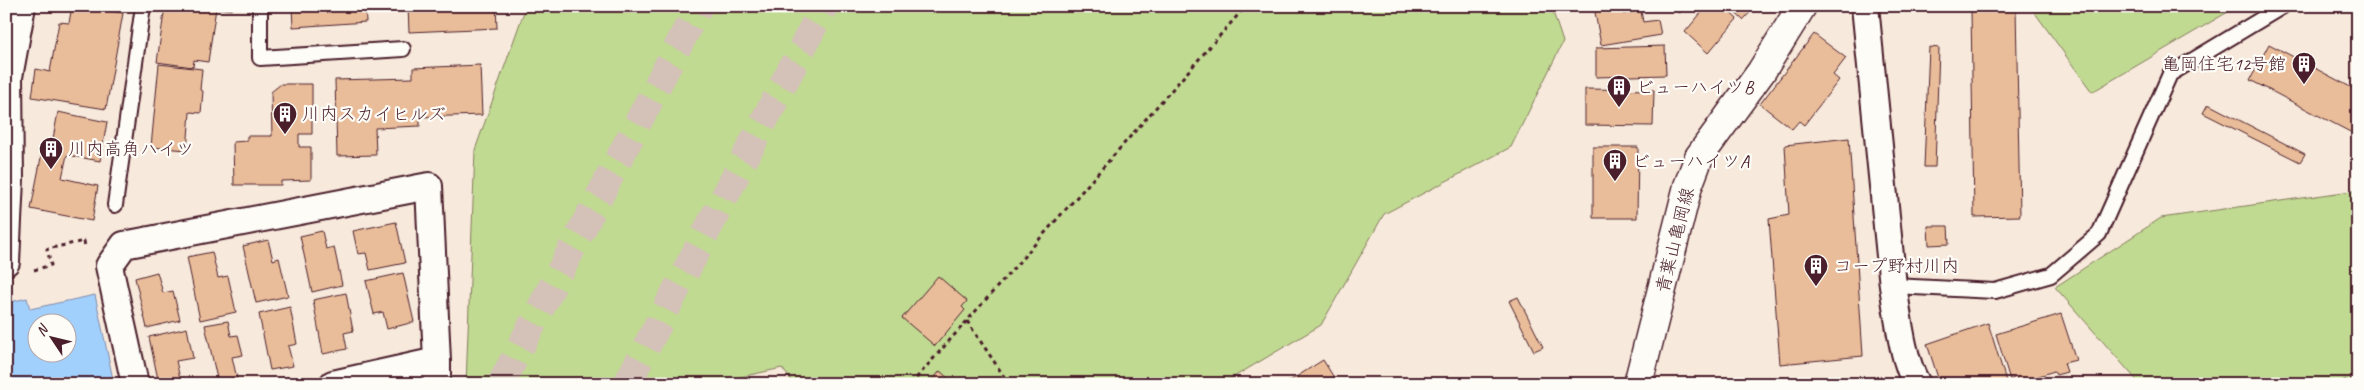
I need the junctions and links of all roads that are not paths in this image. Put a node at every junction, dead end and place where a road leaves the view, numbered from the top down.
1 (22, 6) edge
2 (143, 6) edge
3 (260, 6) edge
4 (1802, 6) edge
5 (1865, 6) edge
6 (2283, 6) edge
7 (403, 49) dead end
8 (8, 180) edge
9 (115, 205) dead end
10 (6, 262) edge
11 (1893, 286) junction
12 (437, 372) edge
13 (134, 384) edge
14 (333, 384) edge
15 (1638, 384) edge
16 (1917, 384) edge

1 - 8 street
2 - 9 lane
3 - 7 lane
4 - 15 street, 青葉山亀岡線
5 - 11 street
6 - 11 lane
8 - 10 street
11 - 16 street
12 - 13 street
12 - 14 street

